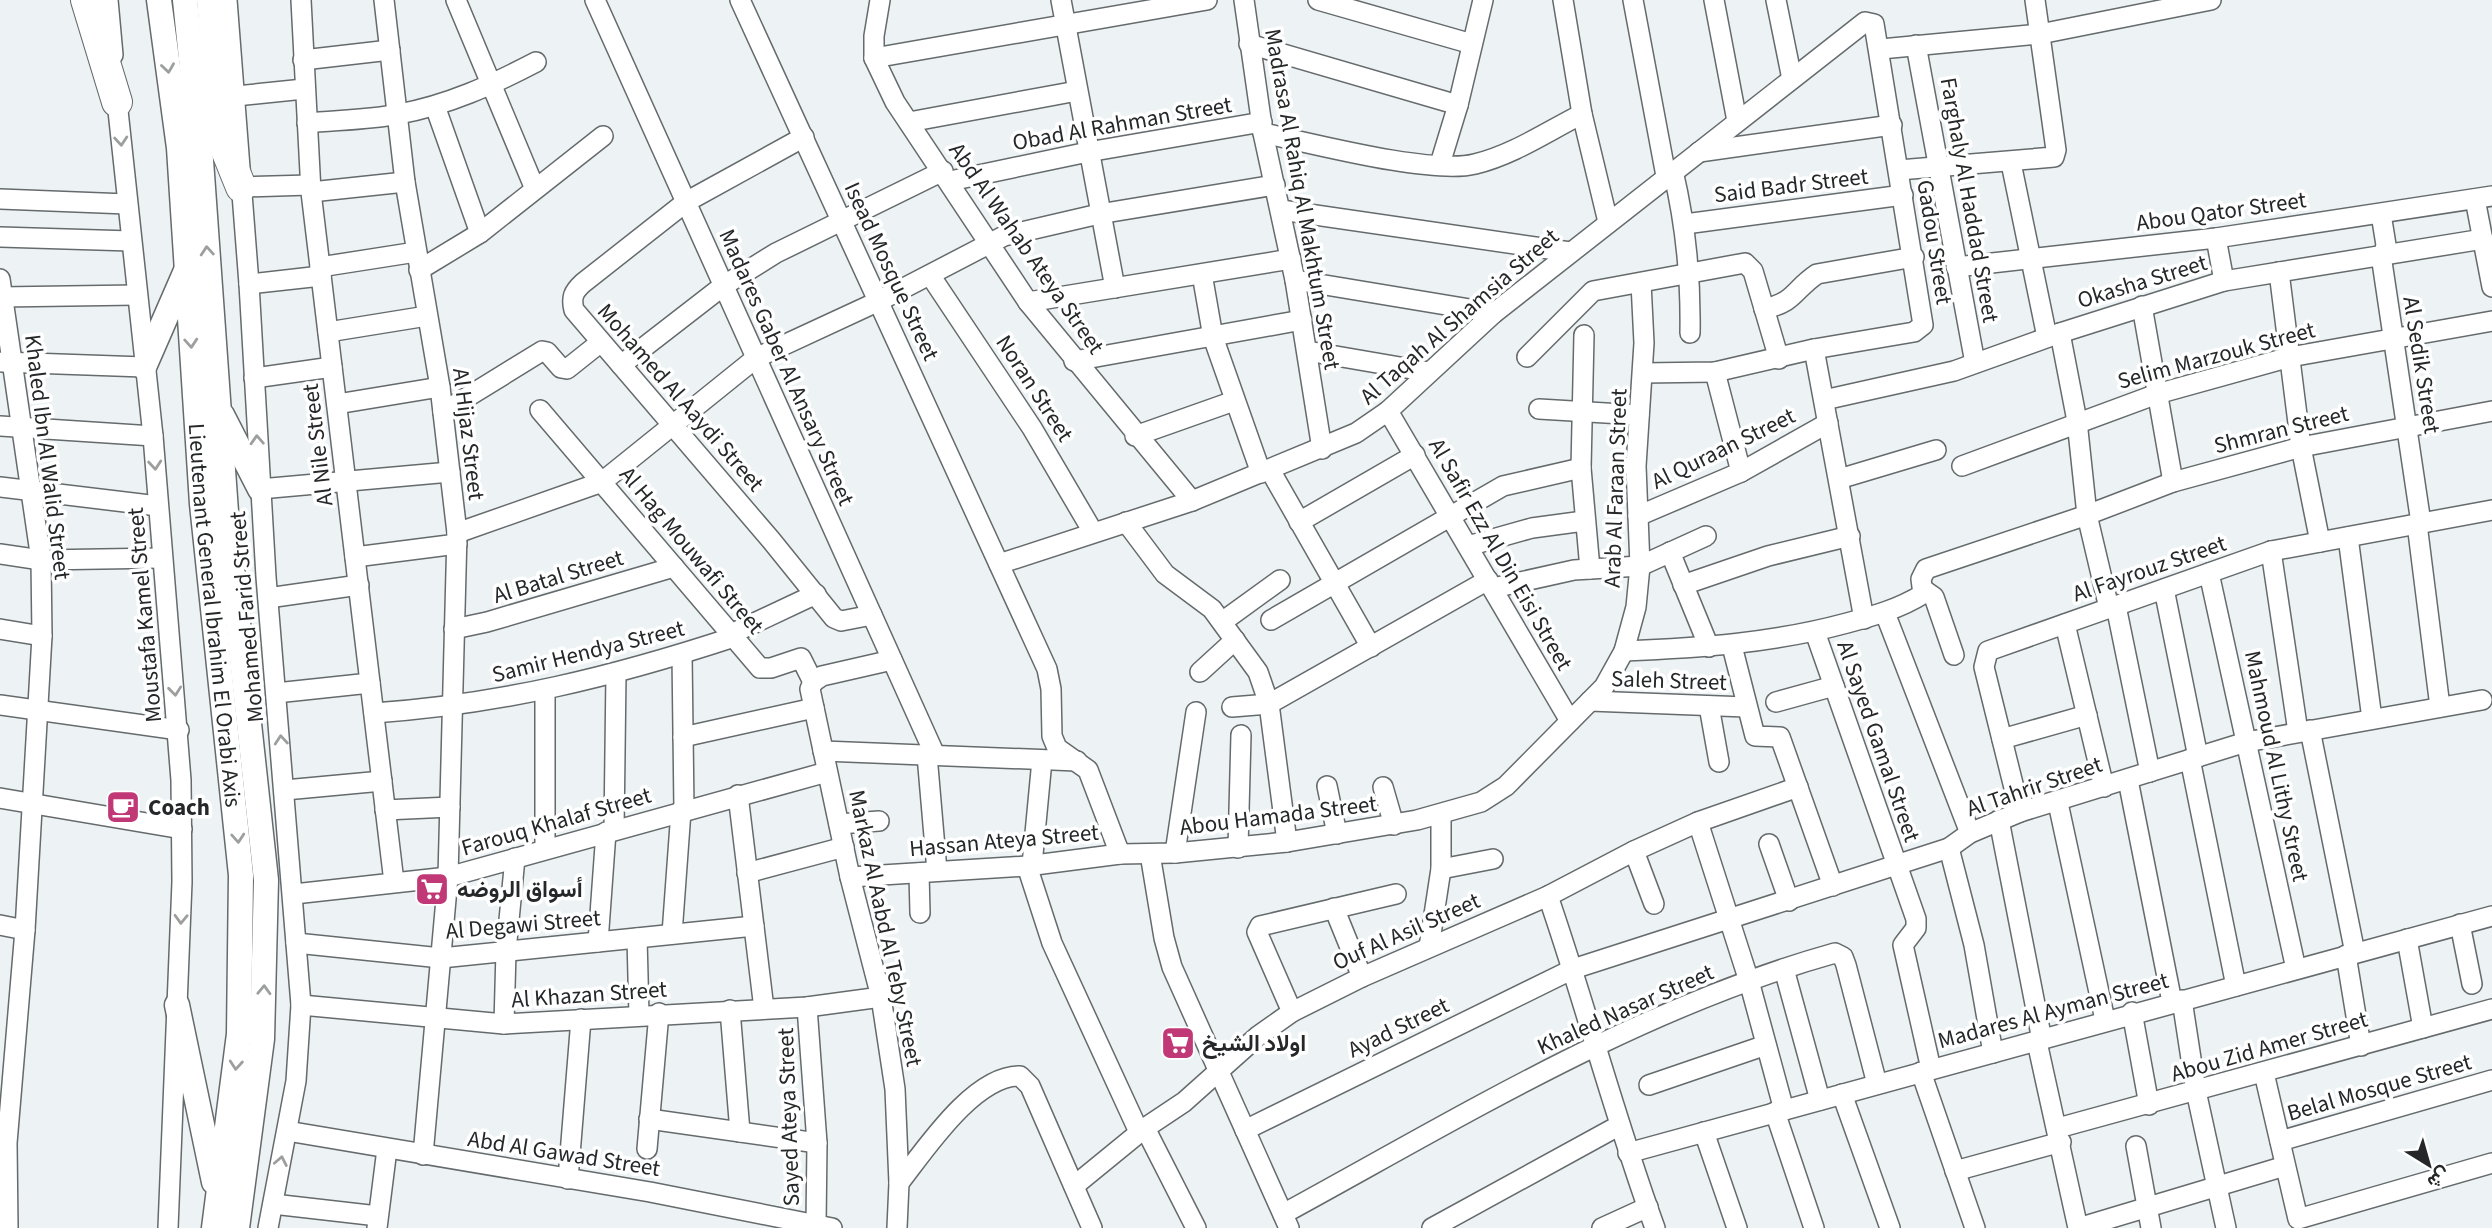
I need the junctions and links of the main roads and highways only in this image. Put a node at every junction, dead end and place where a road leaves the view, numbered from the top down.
1 (86, 0) edge
2 (159, 0) edge
3 (185, 0) edge
4 (212, 0) edge
5 (117, 102) road end
6 (242, 187) road end
7 (186, 270) junction
8 (144, 367) road end
9 (217, 405) junction
10 (260, 489) road end
11 (177, 1005) road end
12 (218, 1201) junction
13 (214, 1228) edge
14 (237, 1228) edge

1 - 5 highway
2 -> 7 main road, Lieutenant General Ibrahim El Orabi Axis
9 -> 3 main road, Lieutenant General Ibrahim El Orabi Axis
4 - 6 highway
7 - 8 main road
7 -> 12 main road, Lieutenant General Ibrahim El Orabi Axis
9 - 10 main road
14 -> 9 main road, Lieutenant General Ibrahim El Orabi Axis
11 - 12 main road
12 - 13 main road, Lieutenant General Ibrahim El Orabi Axis

